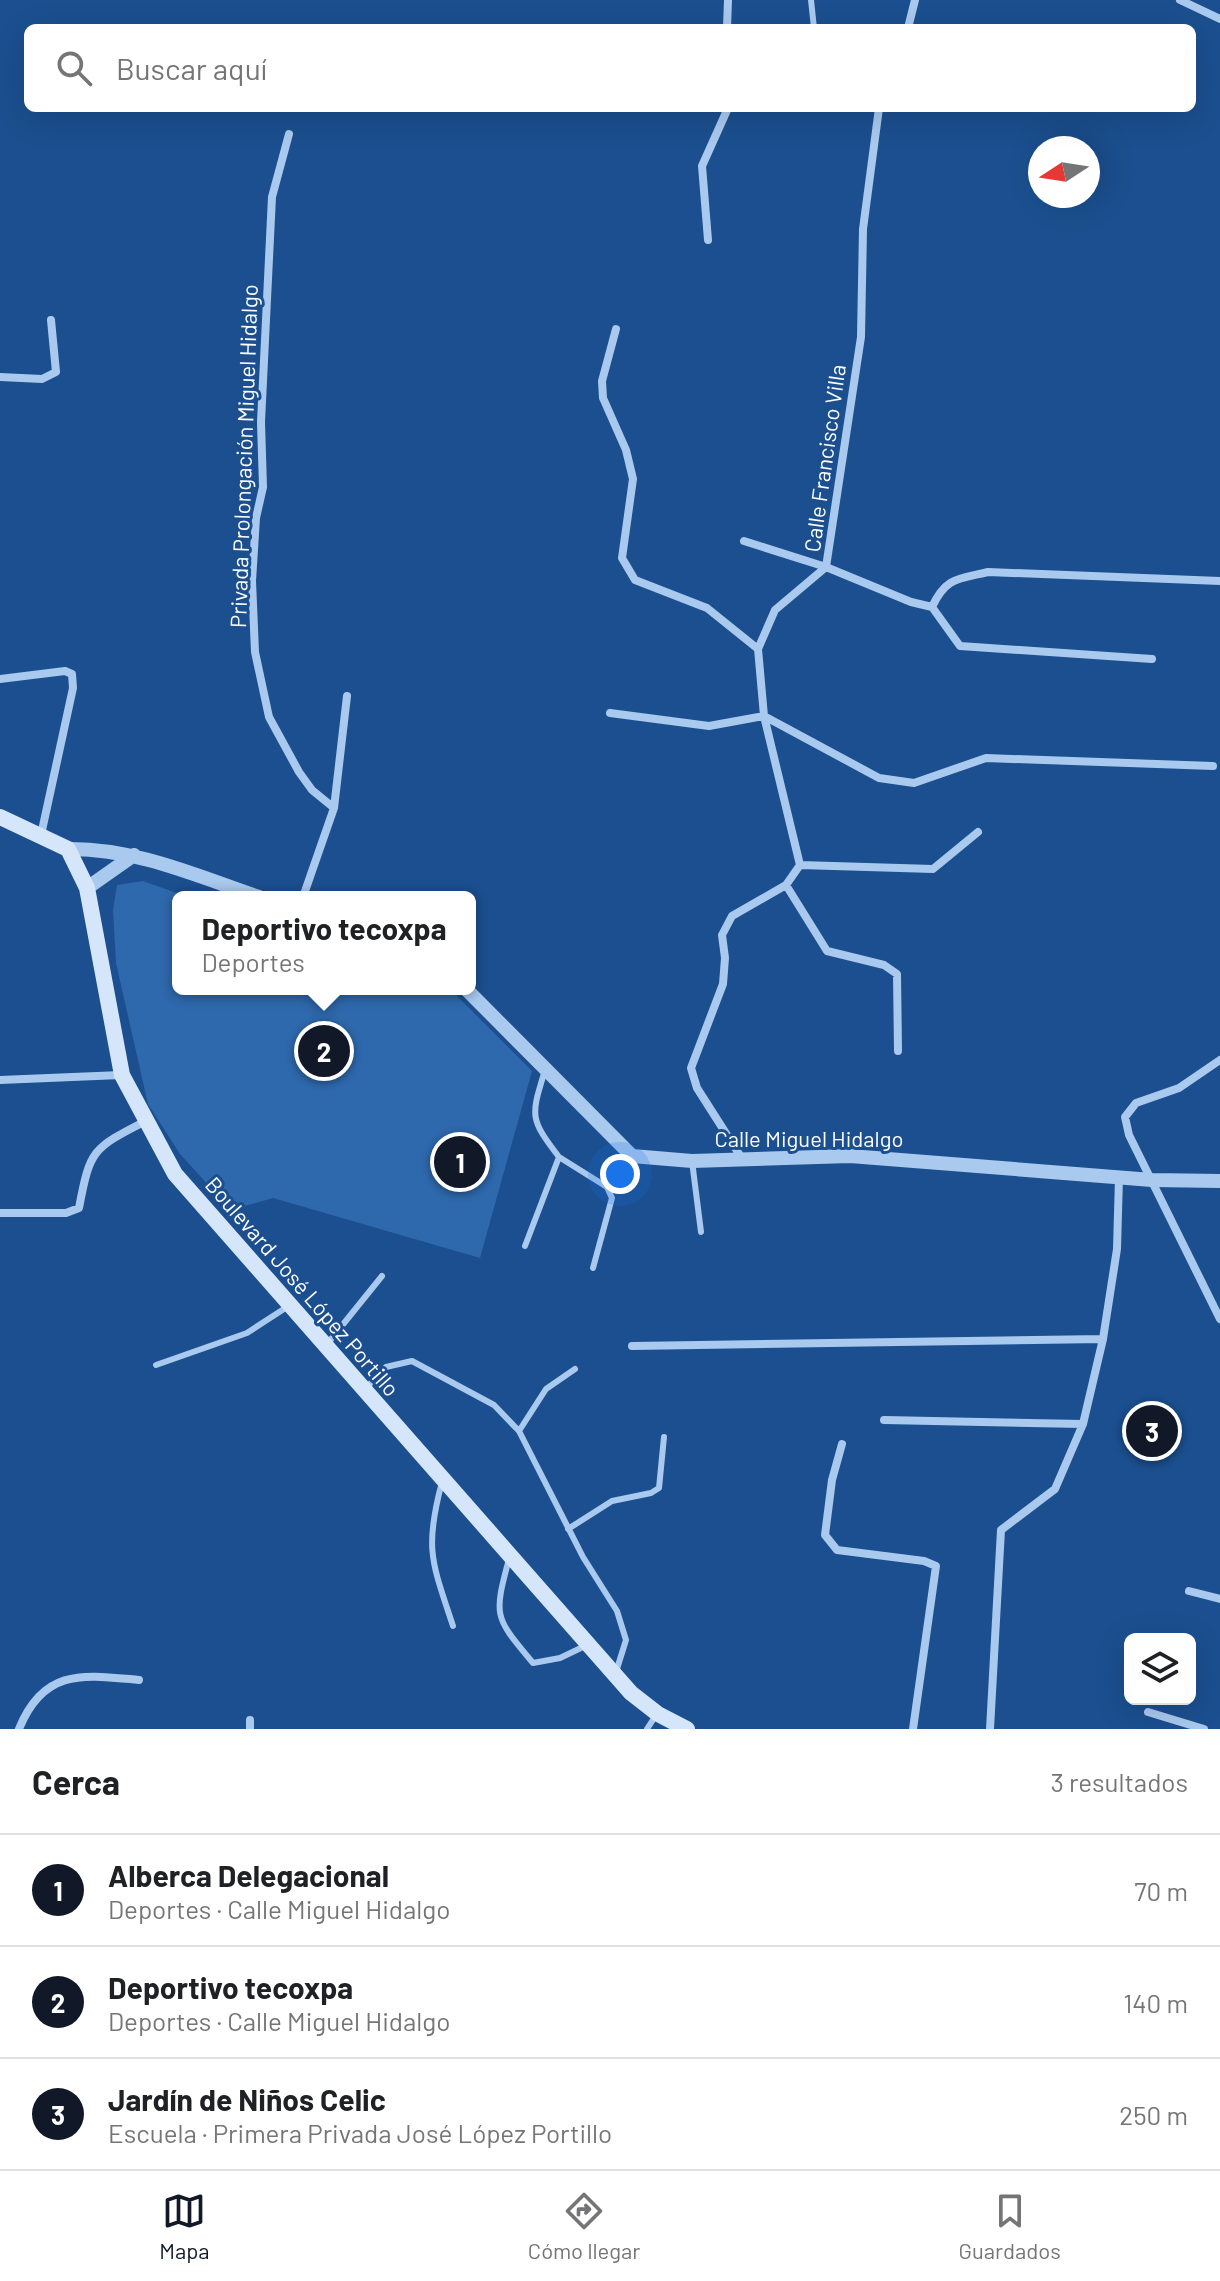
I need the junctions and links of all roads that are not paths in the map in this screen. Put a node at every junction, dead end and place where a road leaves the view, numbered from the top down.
1 (728, 0) edge
2 (811, 0) edge
3 (915, 0) edge
4 (1180, 0) edge
5 (1220, 19) edge
6 (727, 24) edge
7 (814, 24) edge
8 (909, 24) edge
9 (726, 112) edge
10 (878, 112) edge
11 (289, 134) dead end
12 (708, 240) dead end
13 (51, 320) dead end
14 (616, 329) dead end
15 (0, 377) edge
16 (744, 541) dead end
17 (826, 567) junction
18 (1220, 581) edge
19 (932, 607) junction
20 (758, 649) junction
21 (1152, 659) dead end
22 (0, 679) edge
23 (347, 696) dead end
24 (610, 713) dead end
25 (764, 716) junction
26 (1213, 766) dead end
27 (334, 808) junction
28 (0, 817) edge
29 (978, 832) dead end
30 (41, 835) junction
31 (68, 849) junction
32 (134, 855) junction
33 (800, 865) junction
34 (786, 885) junction
35 (87, 888) junction
36 (241, 891) edge
37 (305, 891) edge
38 (472, 995) edge
39 (898, 1051) dead end
40 (1220, 1060) edge
41 (545, 1070) junction
42 (122, 1075) junction
43 (0, 1080) edge
44 (147, 1121) junction
45 (559, 1157) junction
46 (741, 1157) junction
47 (692, 1161) junction
48 (1119, 1176) junction
49 (1152, 1180) junction
50 (1220, 1181) edge
51 (0, 1213) edge
52 (701, 1232) dead end
53 (525, 1246) dead end
54 (593, 1268) dead end
55 (382, 1276) dead end
56 (290, 1305) junction
57 (1220, 1319) edge
58 (1103, 1339) junction
59 (326, 1346) junction
60 (632, 1346) dead end
61 (156, 1365) dead end
62 (575, 1369) dead end
63 (364, 1389) junction
64 (884, 1420) dead end
65 (1083, 1424) junction
66 (519, 1431) junction
67 (664, 1437) dead end
68 (842, 1444) dead end
69 (443, 1480) junction
70 (568, 1529) junction
71 (510, 1555) junction
72 (1189, 1591) dead end
73 (1220, 1599) edge
74 (453, 1626) dead end
75 (588, 1645) junction
76 (615, 1676) junction
77 (139, 1680) dead end
78 (1148, 1712) dead end
79 (658, 1714) junction
80 (19, 1729) edge
81 (647, 1729) edge
82 (687, 1729) edge
83 (913, 1729) edge
84 (990, 1729) edge
85 (1204, 1729) edge

1 - 6 street
2 - 7 lane
3 - 8 street
4 - 5 street
9 - 12 street
10 - 17 street, Calle Francisco Villa
11 - 27 street, Privada Prolongación Miguel Hidalgo
13 - 15 street
14 - 20 street
16 - 17 street
17 - 19 street
17 - 20 street, Calle Francisco Villa
18 - 19 street
19 - 21 street
20 - 25 street, Calle Francisco Villa
22 - 30 street
23 - 27 street
24 - 25 street
25 - 26 street
25 - 33 street, Calle Francisco Villa
27 - 37 street
28 - 30 main road
29 - 33 street
30 - 31 main road
31 - 32 street
31 - 35 main road, Boulevard José López Portillo
32 - 35 street
32 - 36 street
33 - 34 street
34 - 39 street
34 - 46 street
35 - 42 main road, Boulevard José López Portillo
38 - 41 street, Calle Miguel Hidalgo
40 - 49 street
41 - 45 lane
41 - 47 street, Calle Miguel Hidalgo
42 - 43 street
42 - 44 main road, Boulevard José López Portillo
44 - 51 street
44 - 56 main road, Boulevard José López Portillo
45 - 53 lane
45 - 54 lane
46 - 47 street, Calle Miguel Hidalgo
46 - 48 street, Calle Miguel Hidalgo
47 - 52 lane
48 - 49 street, Calle Miguel Hidalgo
48 - 58 street
49 - 50 street, Calle Miguel Hidalgo
49 - 57 street
55 - 59 lane
56 - 59 main road, Boulevard José López Portillo
56 - 61 lane
58 - 60 street
58 - 65 street
59 - 63 main road, Boulevard José López Portillo
62 - 66 lane
63 - 66 lane
63 - 69 main road, Boulevard José López Portillo
64 - 65 street
65 - 84 street
66 - 70 lane
67 - 70 lane
68 - 83 street
69 - 71 main road, Boulevard José López Portillo
69 - 74 lane
70 - 76 lane
71 - 75 main road, Boulevard José López Portillo
71 - 75 lane
72 - 73 street
75 - 76 main road, Boulevard José López Portillo
76 - 79 main road, Boulevard José López Portillo
77 - 80 street
78 - 85 street
79 - 81 lane
79 - 82 main road, Boulevard José López Portillo

